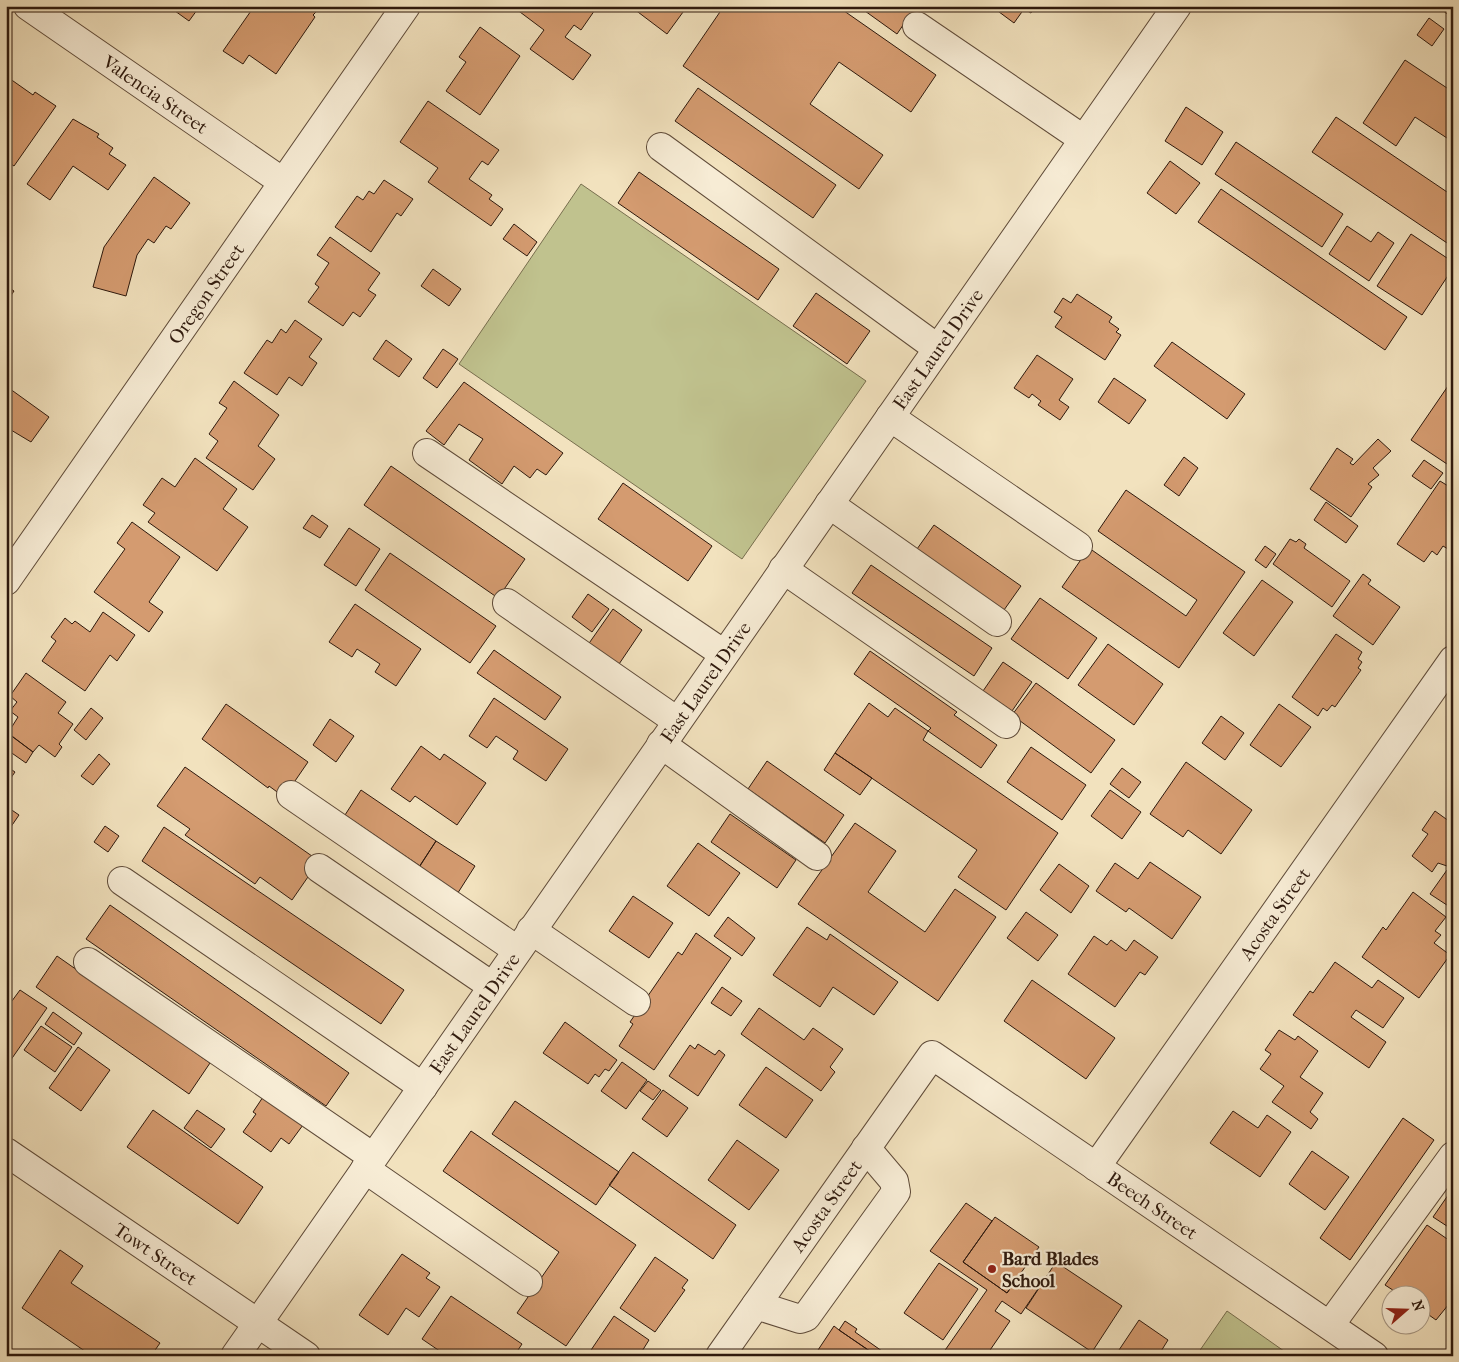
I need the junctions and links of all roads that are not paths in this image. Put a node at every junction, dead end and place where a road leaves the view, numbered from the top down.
1 (28, 6) edge
2 (406, 6) edge
3 (1177, 6) edge
4 (917, 26) dead end
5 (1083, 139) junction
6 (661, 147) dead end
7 (283, 182) junction
8 (937, 348) junction
9 (890, 416) junction
10 (427, 453) dead end
11 (829, 504) junction
12 (1078, 546) dead end
13 (11, 566) edge
14 (783, 569) junction
15 (507, 603) dead end
16 (997, 622) dead end
17 (724, 654) junction
18 (1453, 660) edge
19 (677, 721) junction
20 (1006, 724) dead end
21 (661, 744) junction
22 (291, 795) dead end
23 (817, 856) dead end
24 (319, 868) dead end
25 (122, 881) dead end
26 (524, 940) junction
27 (88, 962) dead end
28 (492, 986) junction
29 (636, 1002) dead end
30 (932, 1055) joint
31 (423, 1087) junction
32 (866, 1148) junction
33 (6, 1152) edge
34 (1453, 1156) edge
35 (369, 1163) junction
36 (1096, 1166) junction
37 (528, 1282) dead end
38 (756, 1305) junction
39 (257, 1323) junction
40 (1330, 1325) junction
41 (235, 1356) edge
42 (306, 1356) edge
43 (720, 1356) edge
44 (1374, 1356) edge

1 - 7 street, Valencia Street
2 - 7 street, Oregon Street
3 - 5 street, East Laurel Drive
4 - 5 street
5 - 8 street, East Laurel Drive
6 - 8 street
7 - 13 street, Oregon Street
8 - 9 street, East Laurel Drive
9 - 11 street, East Laurel Drive
9 - 12 street
10 - 17 street
11 - 14 street, East Laurel Drive
11 - 16 street
14 - 17 street, East Laurel Drive
14 - 20 street
15 - 19 street
17 - 19 street, East Laurel Drive
18 - 36 street, Acosta Street
19 - 21 street, East Laurel Drive
21 - 23 street
21 - 26 street, East Laurel Drive
22 - 26 street
24 - 28 street
25 - 31 street
26 - 28 street, East Laurel Drive
26 - 29 street
27 - 35 street
28 - 31 street, East Laurel Drive
30 - 32 street, Acosta Street
30 - 36 street, Beech Street
31 - 35 street, East Laurel Drive
32 - 38 street, Acosta Street
32 - 38 street
33 - 39 street, Towt Street
34 - 40 street
35 - 37 street
35 - 39 street, East Laurel Drive
36 - 40 street, Beech Street
38 - 43 street, Acosta Street
39 - 41 street, East Laurel Drive
39 - 42 street, Towt Street
40 - 44 street, Beech Street

